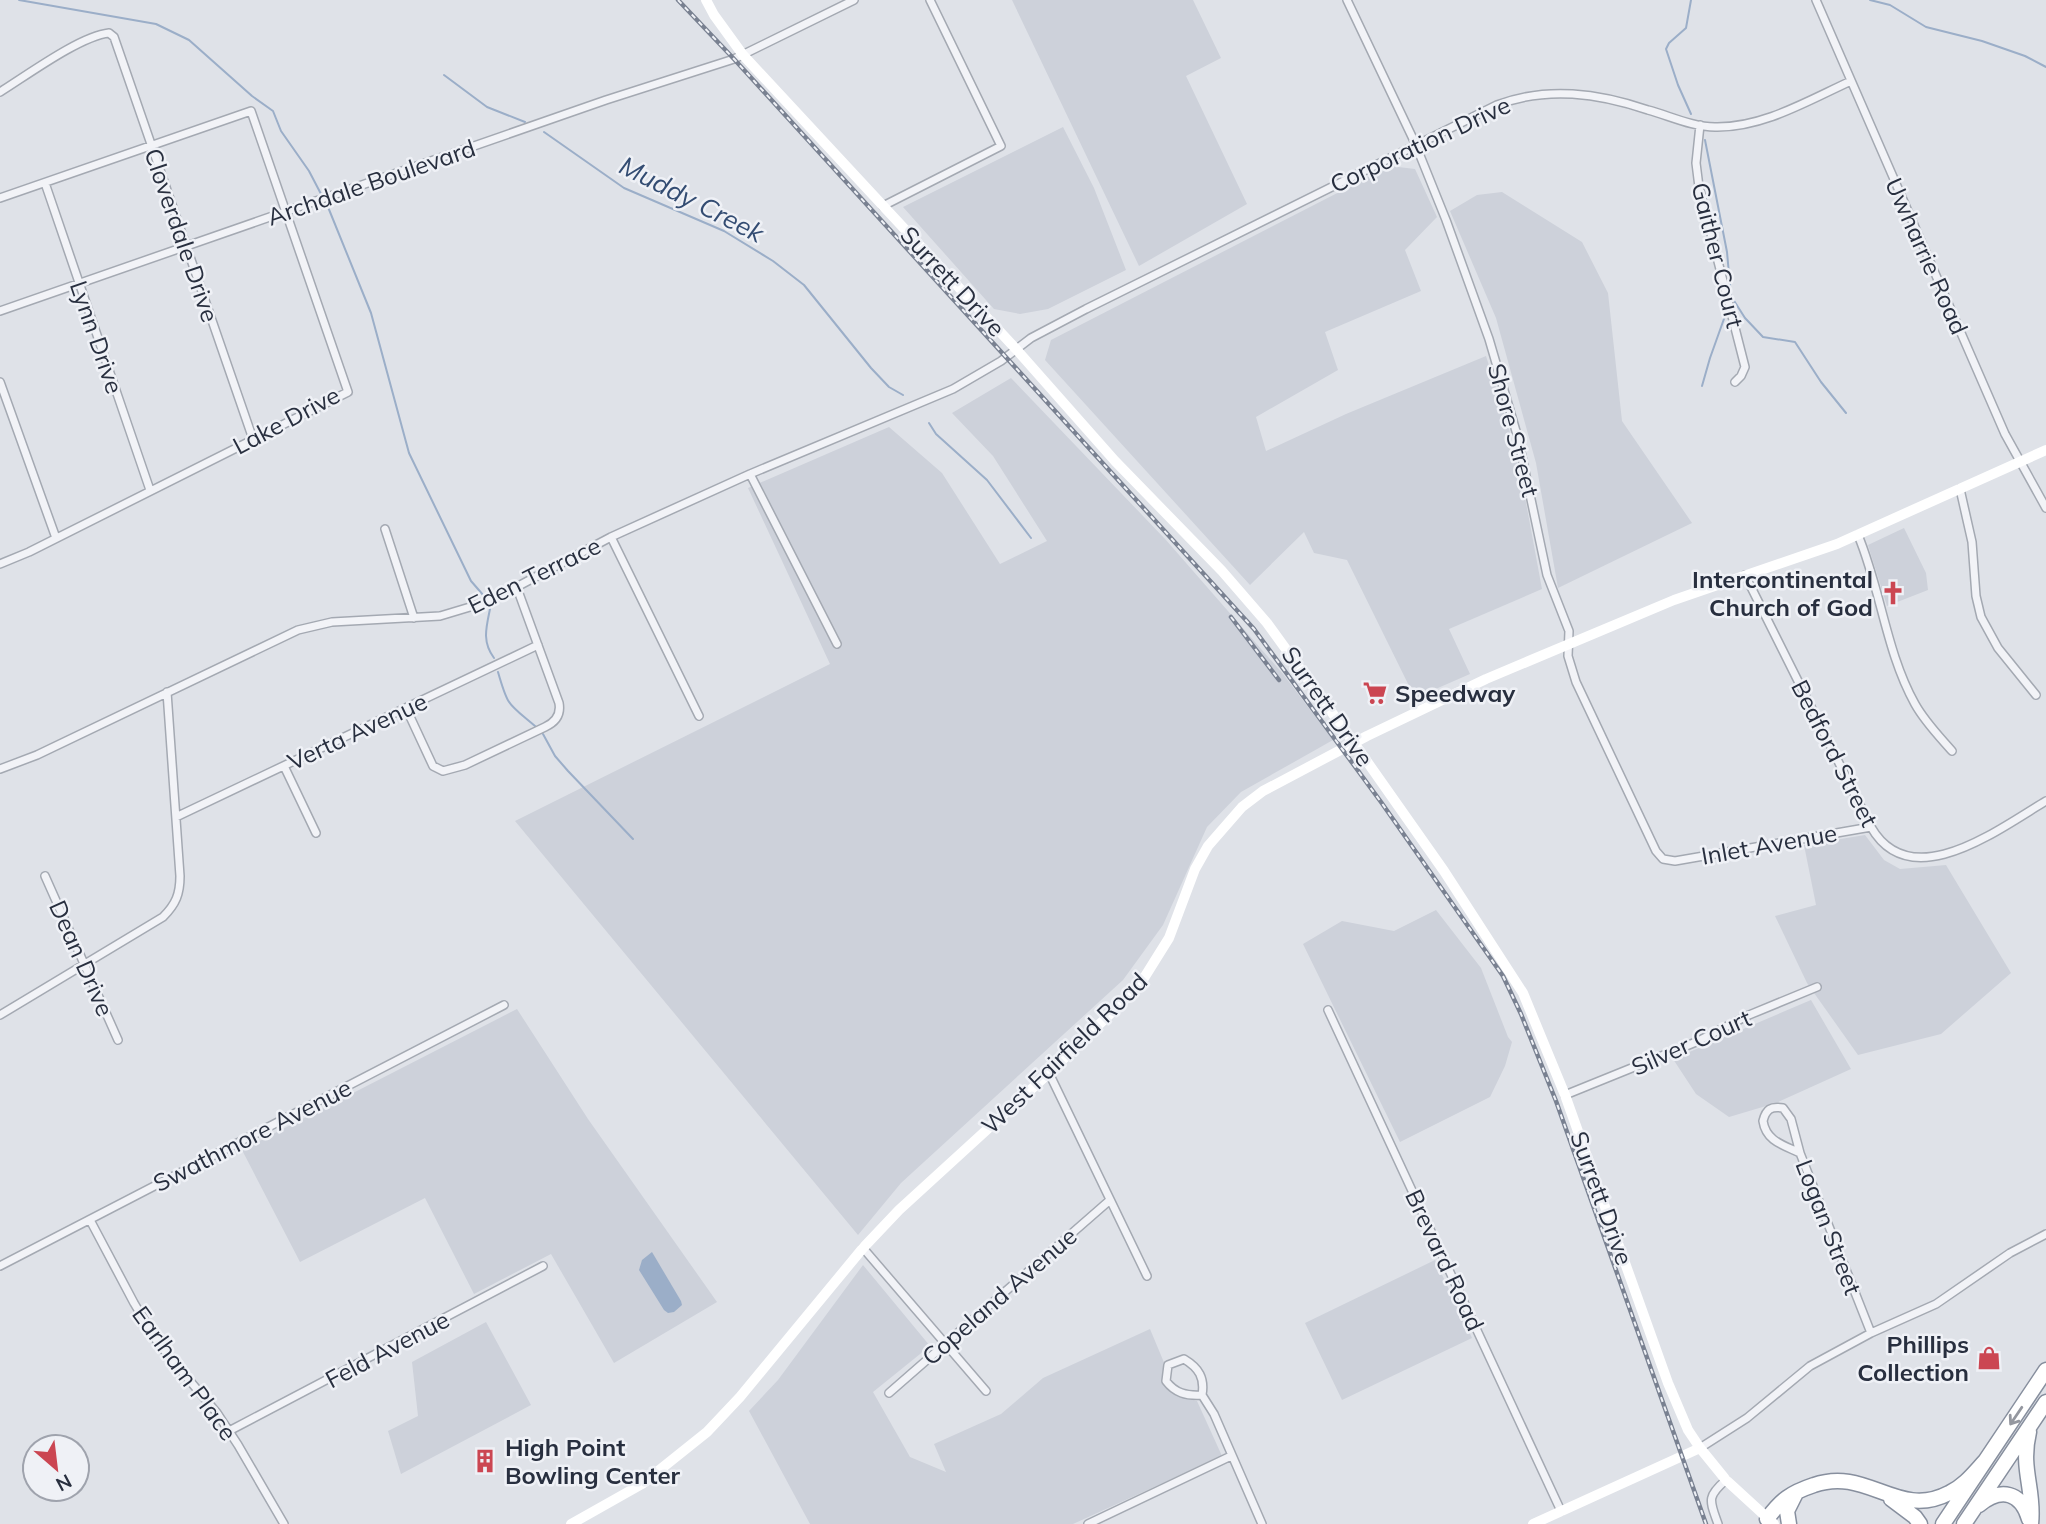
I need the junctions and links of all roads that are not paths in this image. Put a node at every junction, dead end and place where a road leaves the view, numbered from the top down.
1 (706, 0) edge
2 (854, 0) edge
3 (930, 0) edge
4 (1347, 0) edge
5 (1816, 0) edge
6 (743, 55) junction
7 (1851, 81) junction
8 (0, 92) edge
9 (1700, 125) junction
10 (1415, 144) junction
11 (151, 146) junction
12 (45, 183) junction
13 (0, 198) edge
14 (883, 206) junction
15 (286, 212) junction
16 (186, 246) junction
17 (79, 283) junction
18 (0, 311) edge
19 (1016, 349) junction
20 (0, 382) edge
21 (1735, 382) dead end
22 (253, 439) junction
23 (2046, 450) edge
24 (2019, 463) junction
25 (750, 474) junction
26 (1961, 489) junction
27 (150, 490) junction
28 (2046, 508) edge
29 (385, 529) dead end
30 (1858, 535) junction
31 (611, 537) junction
32 (56, 538) junction
33 (0, 564) edge
34 (1745, 575) junction
35 (517, 588) junction
36 (414, 618) junction
37 (1569, 643) junction
38 (837, 644) dead end
39 (538, 645) junction
40 (167, 692) junction
41 (2036, 695) dead end
42 (406, 708) junction
43 (699, 716) dead end
44 (1354, 743) junction
45 (1952, 751) dead end
46 (284, 766) junction
47 (0, 769) edge
48 (2046, 801) edge
49 (176, 817) junction
50 (1871, 827) junction
51 (316, 832) dead end
52 (1666, 860) joint
53 (45, 876) dead end
54 (84, 964) junction
55 (1816, 988) dead end
56 (504, 1005) dead end
57 (1328, 1010) dead end
58 (0, 1015) edge
59 (118, 1040) dead end
60 (1049, 1073) junction
61 (1565, 1095) junction
62 (1800, 1153) junction
63 (1110, 1199) junction
64 (90, 1220) junction
65 (2046, 1234) edge
66 (863, 1248) junction
67 (0, 1266) edge
68 (543, 1266) dead end
69 (1147, 1276) dead end
70 (1871, 1334) junction
71 (945, 1343) junction
72 (2046, 1370) edge
73 (986, 1391) dead end
74 (889, 1393) dead end
75 (1202, 1395) junction
76 (2046, 1402) edge
77 (2030, 1426) junction
78 (229, 1431) junction
79 (1700, 1448) junction
80 (1231, 1456) junction
81 (1985, 1461) junction
82 (1726, 1480) junction
83 (1797, 1491) junction
84 (1881, 1492) junction
85 (1975, 1508) junction
86 (1561, 1511) junction
87 (1770, 1522) edge
88 (284, 1524) edge
89 (571, 1524) edge
90 (1088, 1524) edge
91 (1262, 1524) edge
92 (1533, 1524) edge
93 (1718, 1524) edge
94 (1789, 1524) edge
95 (1920, 1524) edge
96 (1944, 1524) edge
97 (1964, 1524) edge
98 (2031, 1524) edge

1 - 6 street, Surrett Drive
2 - 6 street, Archdale Boulevard
3 - 14 street
4 - 10 street, Shore Street
5 - 7 street, Uwharrie Road
6 - 14 street, Surrett Drive
6 - 15 street, Archdale Boulevard
7 - 9 street, Corporation Drive
7 - 24 street, Uwharrie Road
8 - 11 street, Cloverdale Drive
9 - 10 street, Corporation Drive
9 - 21 street, Gaither Court
10 - 19 street, Corporation Drive
10 - 37 street, Shore Street
11 - 12 street
11 - 15 street, Lake Drive
11 - 16 street, Cloverdale Drive
12 - 13 street
12 - 17 street, Lynn Drive
14 - 19 street, Surrett Drive
15 - 16 street, Archdale Boulevard
15 - 22 street, Lake Drive
16 - 17 street, Archdale Boulevard
16 - 22 street, Cloverdale Drive
17 - 18 street, Archdale Boulevard
17 - 27 street, Lynn Drive
19 - 25 street, Eden Terrace
19 - 44 street, Surrett Drive
20 - 32 street
22 - 27 street, Lake Drive
23 - 24 street, West Fairfield Road
24 - 26 street, West Fairfield Road
24 - 28 street, Uwharrie Road
25 - 31 street, Eden Terrace
25 - 38 street
26 - 30 street, West Fairfield Road
26 - 41 street
27 - 32 street, Lake Drive
29 - 36 street
30 - 34 street, West Fairfield Road
30 - 45 street
31 - 35 street, Eden Terrace
31 - 43 street
32 - 33 street, Lake Drive
34 - 37 street, West Fairfield Road
34 - 50 street, Bedford Street
35 - 36 street, Eden Terrace
35 - 39 street
36 - 40 street, Eden Terrace
37 - 44 street, West Fairfield Road
37 - 52 street, Shore Street
39 - 42 street, Verta Avenue
39 - 42 street
40 - 47 street, Eden Terrace
40 - 49 street
42 - 46 street, Verta Avenue
44 - 60 street, West Fairfield Road
44 - 61 street, Surrett Drive
46 - 49 street, Verta Avenue
46 - 51 street
48 - 50 street, Bedford Street
49 - 54 street
50 - 52 street, Inlet Avenue
53 - 54 street, Dean Drive
54 - 58 street
54 - 59 street, Dean Drive
55 - 61 street, Silver Court
56 - 64 street, Swathmore Avenue
57 - 86 street, Brevard Road
60 - 63 street
60 - 66 street, West Fairfield Road
61 - 79 street, Surrett Drive
62 - 62 street, Logan Street
62 - 70 street, Logan Street
63 - 69 street
63 - 71 street, Copeland Avenue
64 - 67 street, Swathmore Avenue
64 - 78 street, Earlham Place
65 - 70 street
66 - 71 street
66 - 89 street, West Fairfield Road
68 - 78 street, Feld Avenue
70 - 79 street
71 - 73 street
71 - 74 street, Copeland Avenue
72 -> 81 highway
75 - 75 street
75 - 80 street
76 - 77 highway
77 - 85 highway
77 - 98 highway
78 - 88 street, Earlham Place
79 - 82 street, Surrett Drive
79 - 86 street
80 - 90 street
80 - 91 street
81 - 84 highway
81 - 96 highway
82 - 87 street, Surrett Drive
82 - 93 street
83 - 84 highway
83 - 87 highway
83 - 94 highway
84 - 95 highway
85 - 97 highway
85 - 98 highway
86 - 92 street

